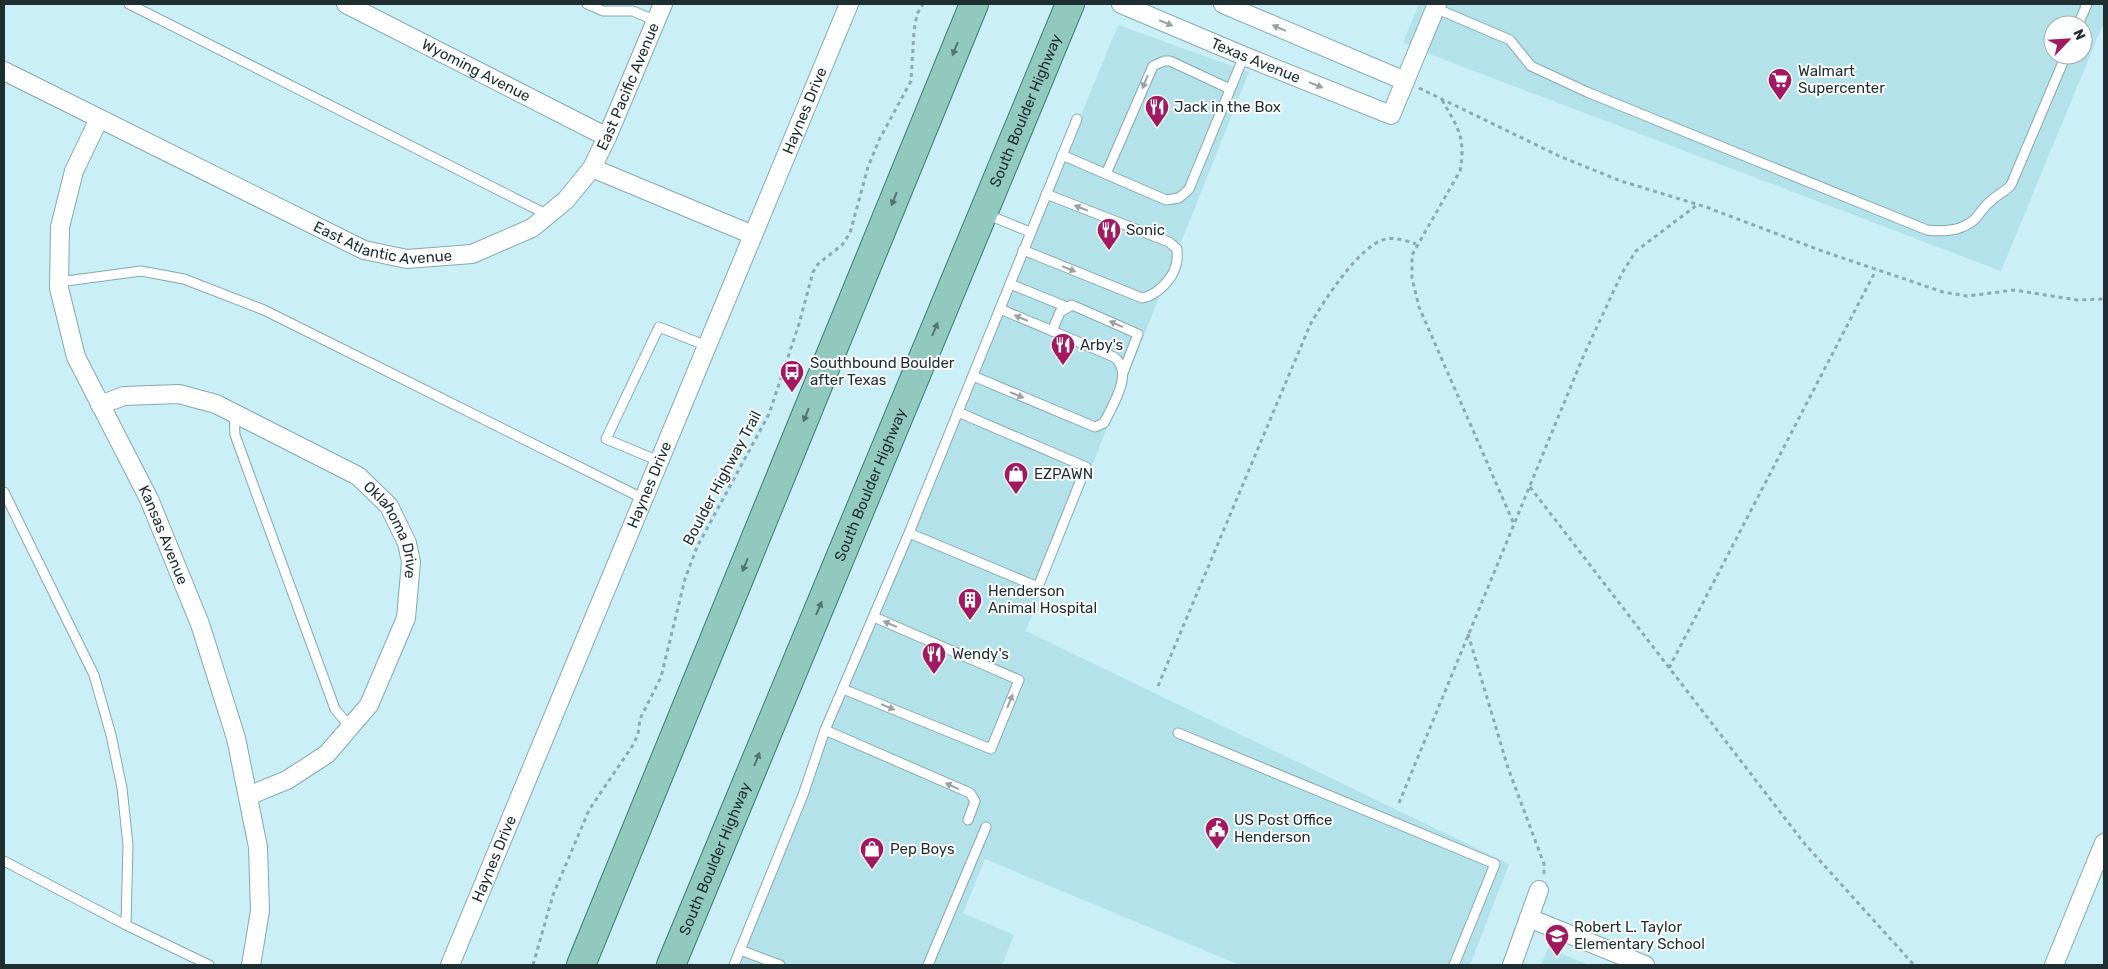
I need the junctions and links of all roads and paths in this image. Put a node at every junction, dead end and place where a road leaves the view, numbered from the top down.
1 (128, 4) edge
2 (346, 4) edge
3 (588, 4) edge
4 (663, 4) edge
5 (849, 4) edge
6 (923, 4) edge
7 (974, 4) edge
8 (1070, 4) edge
9 (1121, 4) edge
10 (1223, 4) edge
11 (1436, 6) edge
12 (656, 21) junction
13 (1244, 56) junction
14 (2062, 65) edge
15 (4, 71) edge
16 (1405, 81) junction
17 (1230, 89) junction
18 (1442, 99) junction
19 (99, 119) junction
20 (1077, 119) dead end
21 (607, 137) junction
22 (1062, 155) junction
23 (592, 168) junction
24 (1106, 174) junction
25 (1046, 194) junction
26 (1698, 204) junction
27 (983, 213) junction
28 (548, 215) junction
29 (1030, 232) junction
30 (753, 235) junction
31 (1416, 244) junction
32 (1024, 250) junction
33 (1876, 270) junction
34 (60, 282) junction
35 (1010, 284) junction
36 (2104, 299) edge
37 (1067, 307) junction
38 (1000, 309) junction
39 (1052, 331) junction
40 (707, 346) junction
41 (1123, 374) junction
42 (973, 376) junction
43 (100, 405) junction
44 (958, 412) junction
45 (234, 413) junction
46 (660, 461) junction
47 (1529, 486) junction
48 (4, 492) edge
49 (644, 499) junction
50 (1514, 524) junction
51 (908, 532) junction
52 (874, 617) junction
53 (1468, 634) junction
54 (1669, 668) junction
55 (1158, 686) dead end
56 (843, 689) junction
57 (350, 727) junction
58 (825, 730) junction
59 (1178, 733) dead end
60 (248, 796) junction
61 (1399, 803) dead end
62 (968, 820) dead end
63 (986, 827) dead end
64 (2104, 843) edge
65 (4, 861) edge
66 (1539, 890) joint
67 (1529, 918) junction
68 (126, 924) junction
69 (740, 950) junction
70 (1638, 964) edge
71 (209, 965) edge
72 (251, 965) edge
73 (450, 965) edge
74 (533, 965) edge
75 (582, 965) edge
76 (671, 965) edge
77 (734, 965) edge
78 (780, 965) edge
79 (928, 965) edge
80 (1454, 965) edge
81 (1512, 965) edge
82 (1914, 965) edge
83 (2054, 965) edge

1 - 28 lane
2 - 21 street, Wyoming Avenue
3 - 12 lane
4 - 12 street, East Pacific Avenue
5 - 30 street, Haynes Drive
6 - 74 path, Boulder Highway Trail
7 -> 75 main road
8 - 27 main road, South Boulder Highway
9 -> 13 street, Texas Avenue
16 -> 10 street
11 - 14 lane
11 - 16 street
12 - 21 street, East Pacific Avenue
13 -> 16 street, Texas Avenue
13 - 17 lane
15 - 19 street, East Atlantic Avenue
16 - 18 path
17 - 24 lane
17 -> 24 lane
18 - 26 path
18 - 31 path
19 - 28 street, East Atlantic Avenue
19 - 34 street, Kansas Avenue
20 - 22 lane
21 - 23 street, East Pacific Avenue
22 - 24 lane
22 - 25 lane
23 - 28 street, East Atlantic Avenue
23 - 30 street
25 - 29 lane
32 -> 25 lane
26 - 33 path
26 - 47 path
27 - 29 lane
76 -> 27 main road, South Boulder Highway
29 - 32 lane
30 - 40 street, Haynes Drive
31 - 50 path
31 - 55 path
32 - 35 lane
33 - 36 path
33 - 54 path
34 - 43 street, Kansas Avenue
34 - 49 lane
35 - 37 lane
35 - 38 lane
37 - 39 lane
41 -> 37 lane
39 -> 38 lane
38 - 42 lane
39 - 41 lane
40 - 46 street, Haynes Drive
40 - 46 lane
42 -> 41 lane
42 - 44 lane
43 - 45 street, Oklahoma Drive
43 - 60 street, Kansas Avenue
44 - 51 lane
44 - 51 lane
45 - 57 lane
45 - 57 street, Oklahoma Drive
46 - 49 street, Haynes Drive
47 - 50 path
47 - 54 path
48 - 68 lane
49 - 73 street, Haynes Drive
50 - 53 path
51 - 52 lane
52 - 56 lane
56 -> 52 lane
53 - 61 path
53 - 66 path
54 - 82 path
56 - 58 lane
57 - 60 street, Oklahoma Drive
62 -> 58 lane
58 - 69 lane
59 - 80 lane
60 - 72 street, Kansas Avenue
63 - 79 lane
64 - 83 street
65 - 68 lane
66 - 67 street
67 - 70 street
67 - 81 street
68 - 71 lane
69 - 77 lane
69 - 78 lane

